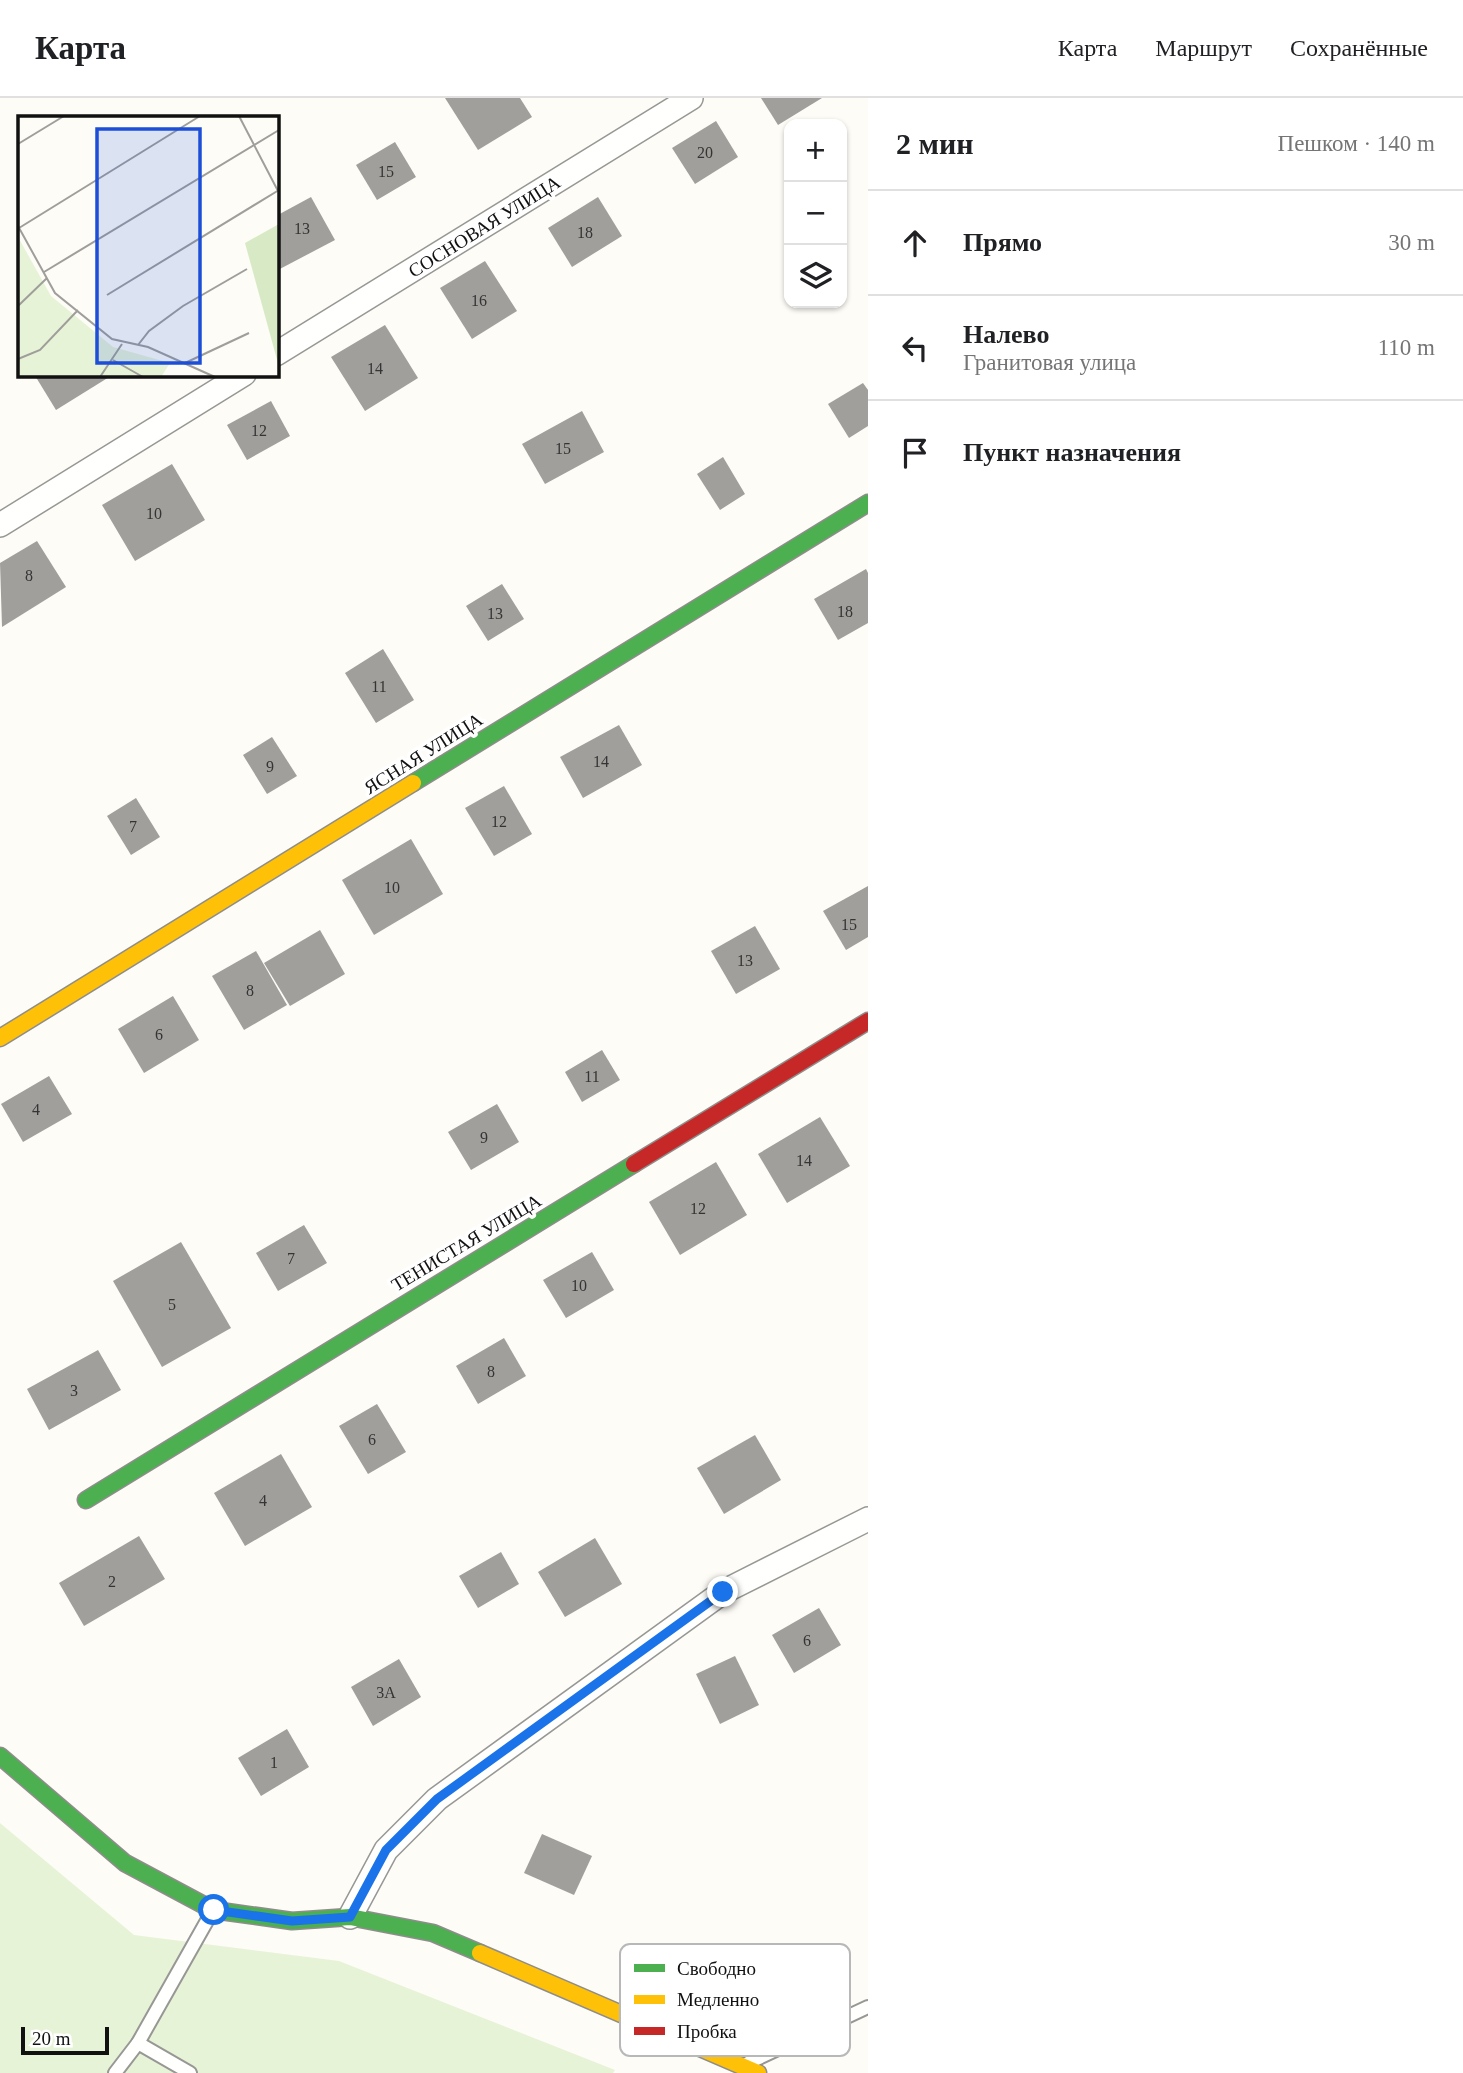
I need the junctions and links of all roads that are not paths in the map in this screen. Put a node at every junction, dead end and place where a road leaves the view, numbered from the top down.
1 (691, 98) edge
2 (278, 353) edge
3 (241, 376) edge
4 (868, 503) edge
5 (0, 525) edge
6 (868, 1020) edge
7 (0, 1038) edge
8 (86, 1500) dead end
9 (868, 1519) edge
10 (0, 1756) edge
11 (214, 1910) junction
12 (350, 1917) junction
13 (868, 2007) edge
14 (620, 2013) edge
15 (850, 2015) edge
16 (138, 2043) junction
17 (719, 2056) edge
18 (763, 2056) edge
19 (742, 2066) junction
20 (115, 2073) edge
21 (190, 2073) edge
22 (758, 2073) edge

1 - 2 street, СОСНОВАЯ УЛИЦА
3 - 5 street
4 - 7 street, ЯСНАЯ УЛИЦА
6 - 8 street, ТЕНИСТАЯ УЛИЦА
9 - 12 street
10 - 11 street
11 - 12 street
11 - 16 lane
12 - 14 street
13 - 15 lane
16 - 20 lane
16 - 21 lane
17 - 19 street
18 - 19 lane
19 - 22 street

